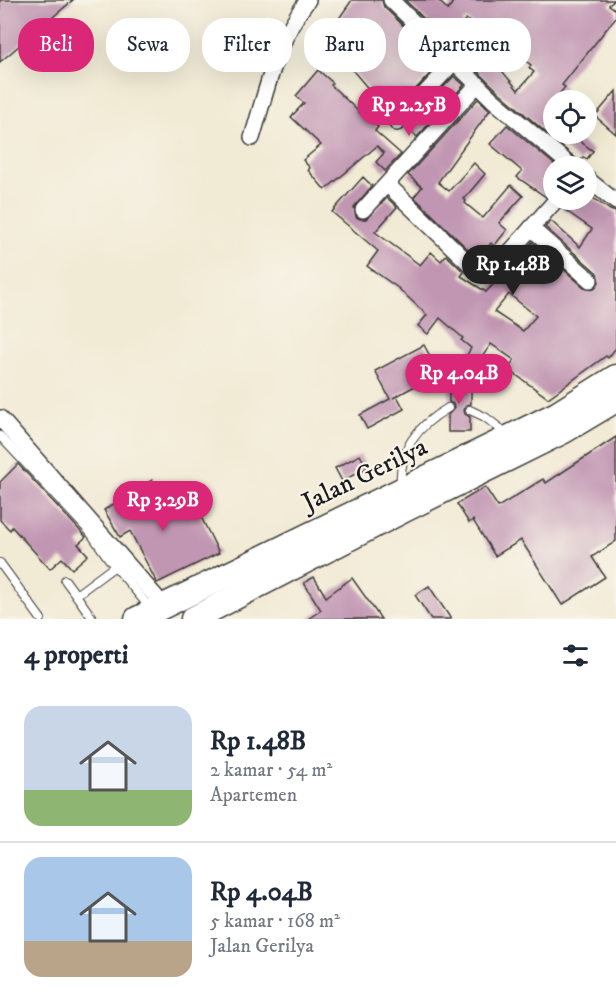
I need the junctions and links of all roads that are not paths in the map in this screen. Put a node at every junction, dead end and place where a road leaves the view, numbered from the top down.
1 (308, 0) edge
2 (391, 0) edge
3 (410, 18) edge
4 (445, 72) edge
5 (466, 72) edge
6 (478, 84) junction
7 (397, 123) dead end
8 (252, 138) dead end
9 (559, 156) edge
10 (388, 185) junction
11 (597, 187) edge
12 (616, 202) edge
13 (363, 210) dead end
14 (547, 210) edge
15 (531, 228) junction
16 (590, 279) dead end
17 (616, 377) edge
18 (616, 400) edge
19 (448, 408) dead end
20 (470, 410) dead end
21 (0, 418) edge
22 (0, 436) edge
23 (510, 436) junction
24 (404, 499) junction
25 (0, 563) edge
26 (115, 566) junction
27 (65, 580) dead end
28 (76, 595) junction
29 (151, 612) edge
30 (41, 619) edge
31 (93, 619) edge
32 (193, 619) edge

1 - 8 street
2 - 3 street
4 - 7 street
5 - 6 street
6 - 9 street
6 - 10 street
10 - 13 street
10 - 15 street
11 - 12 street
14 - 15 street
15 - 16 street
17 - 23 highway, Jalan Gerilya
18 - 24 highway, Jalan Gerilya
19 - 24 lane
20 - 23 lane
21 - 29 street
22 - 26 lane
23 - 24 highway, Jalan Gerilya
24 - 29 highway, Jalan Gerilya
24 - 32 highway, Jalan Gerilya
25 - 30 lane
26 - 28 lane
26 - 29 lane
27 - 28 lane
28 - 31 lane

